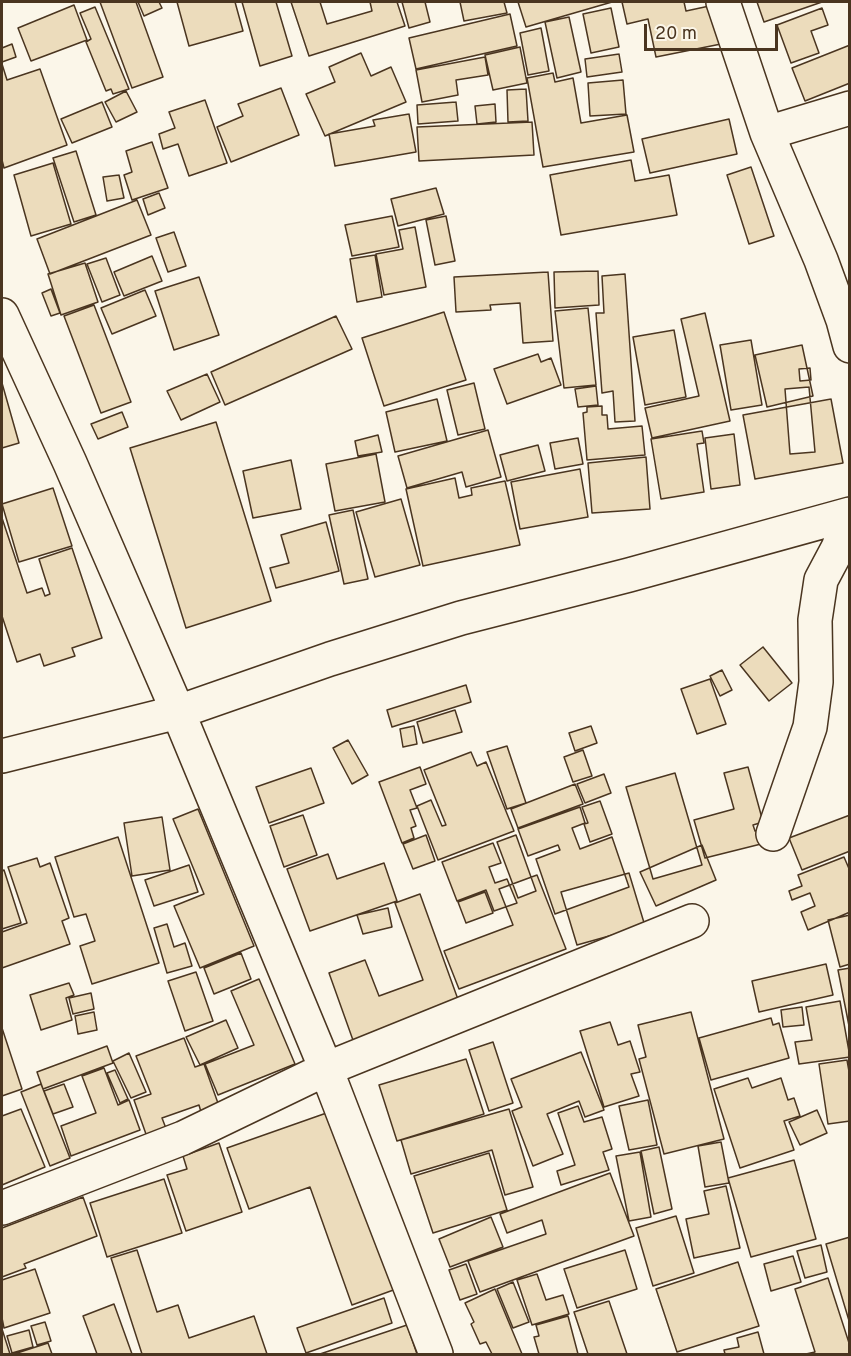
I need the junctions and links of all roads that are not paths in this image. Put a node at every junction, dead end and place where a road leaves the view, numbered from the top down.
1 (723, 2) edge
2 (849, 108) edge
3 (767, 133) junction
4 (2, 315) edge
5 (849, 346) edge
6 (849, 515) edge
7 (178, 712) junction
8 (2, 756) edge
9 (772, 834) dead end
10 (692, 921) dead end
11 (326, 1069) junction
12 (2, 1208) edge
13 (436, 1354) edge

1 - 3 street
2 - 3 street
3 - 5 street
4 - 7 street
6 - 7 street
6 - 9 street
7 - 8 street
7 - 11 street
10 - 11 street
11 - 12 street
11 - 13 street

